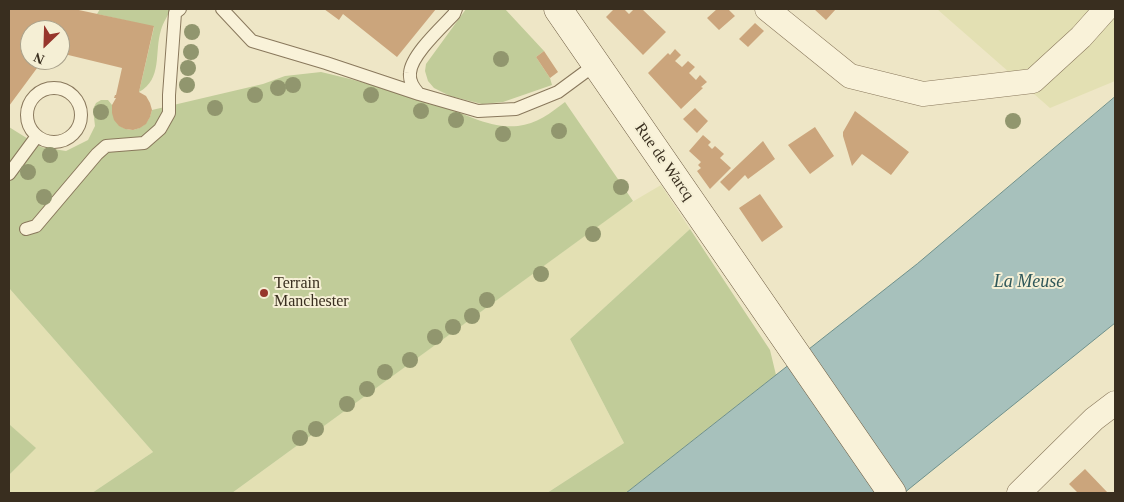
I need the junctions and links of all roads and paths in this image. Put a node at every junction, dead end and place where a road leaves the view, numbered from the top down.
1 (180, 9) edge
2 (222, 9) edge
3 (456, 9) edge
4 (558, 9) edge
5 (767, 9) edge
6 (1106, 9) edge
7 (596, 64) junction
8 (419, 94) junction
9 (37, 136) junction
10 (9, 174) edge
11 (26, 229) dead end
12 (1115, 404) edge
13 (892, 493) edge
14 (1019, 493) edge

1 - 11 lane
2 - 8 lane
3 - 8 lane
4 - 7 main road, Rue de Warcq
5 - 6 street
7 - 8 lane
7 - 13 main road, Rue de Warcq
9 - 9 lane
9 - 10 lane
12 - 14 street

